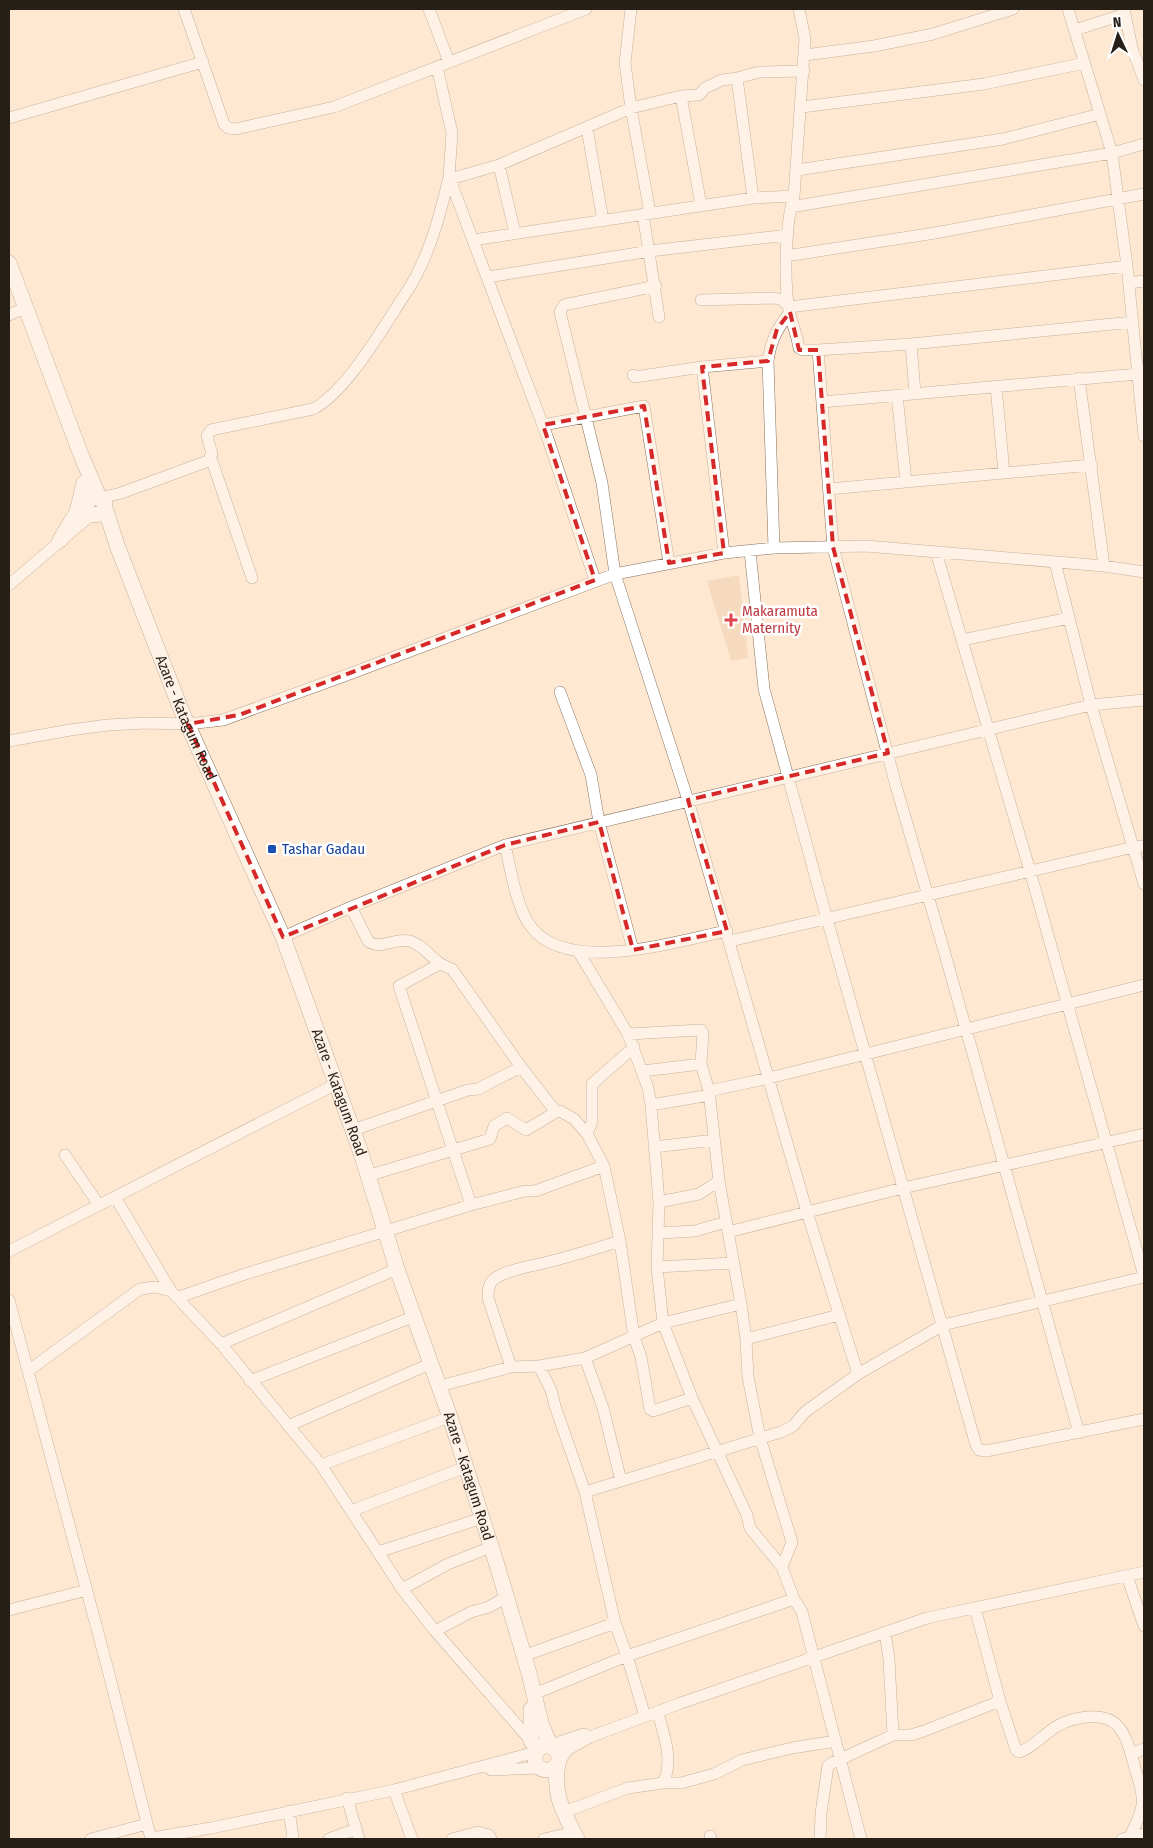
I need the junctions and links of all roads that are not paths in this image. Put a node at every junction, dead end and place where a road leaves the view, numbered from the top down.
1 (184, 9) edge
2 (429, 9) edge
3 (586, 9) edge
4 (631, 9) edge
5 (799, 9) edge
6 (1013, 9) edge
7 (1068, 9) edge
8 (1125, 12) edge
9 (1075, 30) junction
10 (1138, 47) edge
11 (805, 55) junction
12 (202, 62) junction
13 (449, 62) junction
14 (1084, 63) junction
15 (437, 67) junction
16 (804, 71) junction
17 (738, 78) junction
18 (1144, 80) edge
19 (681, 96) junction
20 (802, 107) junction
21 (631, 108) junction
22 (1100, 114) junction
23 (9, 118) edge
24 (587, 128) junction
25 (1144, 144) edge
26 (1112, 153) junction
27 (499, 165) junction
28 (796, 170) junction
29 (450, 178) junction
30 (1144, 194) edge
31 (753, 198) junction
32 (1119, 200) junction
33 (792, 202) junction
34 (701, 205) junction
35 (646, 213) junction
36 (603, 221) junction
37 (515, 233) junction
38 (788, 235) junction
39 (473, 240) junction
40 (650, 250) junction
41 (786, 256) junction
42 (9, 263) edge
43 (1127, 266) junction
44 (488, 277) junction
45 (1144, 281) edge
46 (1129, 283) junction
47 (656, 286) junction
48 (701, 300) dead end
49 (26, 307) junction
50 (789, 309) junction
51 (9, 315) edge
52 (659, 317) dead end
53 (1133, 322) junction
54 (911, 344) junction
55 (818, 350) junction
56 (768, 361) junction
57 (702, 367) junction
58 (1141, 372) edge
59 (633, 375) dead end
60 (1079, 378) junction
61 (996, 386) junction
62 (915, 393) junction
63 (897, 395) junction
64 (822, 402) junction
65 (586, 417) junction
66 (543, 425) junction
67 (1144, 436) edge
68 (81, 455) junction
69 (211, 458) junction
70 (1092, 465) junction
71 (1004, 473) junction
72 (906, 482) junction
73 (84, 483) junction
74 (829, 488) junction
75 (97, 506) junction
76 (60, 540) junction
77 (833, 547) junction
78 (774, 548) junction
79 (750, 551) junction
80 (936, 552) junction
81 (724, 553) junction
82 (1055, 562) junction
83 (669, 564) junction
84 (1104, 566) junction
85 (1144, 572) edge
86 (614, 574) junction
87 (252, 578) dead end
88 (595, 580) junction
89 (9, 585) edge
90 (1069, 618) junction
91 (962, 640) junction
92 (560, 692) dead end
93 (1144, 700) edge
94 (1091, 705) junction
95 (188, 724) junction
96 (988, 730) junction
97 (9, 741) edge
98 (888, 754) junction
99 (788, 777) junction
100 (688, 800) junction
101 (599, 822) junction
102 (505, 845) junction
103 (1139, 846) edge
104 (1030, 871) junction
105 (1144, 884) edge
106 (928, 895) junction
107 (352, 907) junction
108 (827, 919) junction
109 (728, 936) junction
110 (283, 937) junction
111 (633, 950) junction
112 (578, 951) junction
113 (440, 964) junction
114 (1144, 985) edge
115 (1068, 1004) junction
116 (966, 1030) junction
117 (628, 1034) junction
118 (634, 1047) junction
119 (865, 1054) junction
120 (701, 1064) junction
121 (521, 1068) junction
122 (643, 1071) junction
123 (769, 1078) junction
124 (336, 1084) junction
125 (709, 1093) junction
126 (437, 1102) junction
127 (651, 1104) junction
128 (556, 1112) junction
129 (353, 1130) junction
130 (587, 1134) junction
131 (1144, 1134) edge
132 (714, 1140) junction
133 (1106, 1144) junction
134 (654, 1147) junction
135 (453, 1150) junction
136 (65, 1155) dead end
137 (1004, 1164) junction
138 (604, 1166) junction
139 (367, 1176) junction
140 (719, 1181) junction
141 (903, 1188) junction
142 (116, 1197) junction
143 (659, 1202) junction
144 (471, 1205) junction
145 (99, 1206) junction
146 (807, 1212) junction
147 (727, 1227) junction
148 (385, 1231) junction
149 (659, 1233) junction
150 (620, 1241) junction
151 (9, 1251) edge
152 (734, 1262) junction
153 (657, 1268) junction
154 (397, 1269) junction
155 (1144, 1277) edge
156 (160, 1283) junction
157 (175, 1294) junction
158 (9, 1300) edge
159 (1042, 1300) junction
160 (741, 1304) junction
161 (839, 1315) junction
162 (415, 1316) junction
163 (663, 1323) junction
164 (943, 1325) junction
165 (12, 1329) edge
166 (634, 1337) junction
167 (746, 1339) junction
168 (220, 1344) junction
169 (585, 1358) junction
170 (432, 1363) junction
171 (539, 1366) junction
172 (510, 1367) junction
173 (28, 1371) junction
174 (858, 1374) junction
175 (250, 1381) junction
176 (440, 1386) junction
177 (692, 1398) junction
178 (450, 1417) junction
179 (1144, 1419) edge
180 (288, 1426) junction
181 (1079, 1433) junction
182 (760, 1438) junction
183 (717, 1451) junction
184 (321, 1465) junction
185 (466, 1467) junction
186 (621, 1480) junction
187 (585, 1492) junction
188 (351, 1511) junction
189 (482, 1518) junction
190 (492, 1547) junction
191 (378, 1552) junction
192 (782, 1567) junction
193 (1144, 1572) edge
194 (1127, 1576) junction
195 (402, 1589) junction
196 (87, 1590) junction
197 (506, 1597) junction
198 (794, 1599) junction
199 (975, 1608) junction
200 (9, 1610) edge
201 (615, 1623) junction
202 (1144, 1626) edge
203 (435, 1631) junction
204 (885, 1632) junction
205 (522, 1653) junction
206 (627, 1656) junction
207 (813, 1656) junction
208 (534, 1694) junction
209 (1000, 1701) junction
210 (681, 1703) junction
211 (644, 1713) junction
212 (658, 1713) junction
213 (893, 1735) junction
214 (836, 1742) junction
215 (1144, 1749) edge
216 (547, 1752) junction
217 (1131, 1754) junction
218 (840, 1758) junction
219 (541, 1769) junction
220 (462, 1773) junction
221 (663, 1783) junction
222 (394, 1790) junction
223 (347, 1798) junction
224 (289, 1811) junction
225 (564, 1812) junction
226 (147, 1824) junction
227 (211, 1828) junction
228 (358, 1834) edge
229 (575, 1834) edge
230 (1144, 1834) edge
231 (1126, 1838) edge
232 (91, 1839) edge
233 (151, 1839) edge
234 (193, 1839) edge
235 (294, 1839) edge
236 (329, 1839) edge
237 (412, 1839) edge
238 (454, 1839) edge
239 (490, 1839) edge
240 (544, 1839) edge
241 (820, 1839) edge
242 (861, 1839) edge

1 - 12 street
2 - 13 street
3 - 13 street
4 - 21 street
5 - 11 street
6 - 11 street
7 - 9 street
8 - 9 street
8 - 10 street
9 - 14 street
10 - 18 street
11 - 16 street
12 - 15 street
12 - 23 street
13 - 15 street
14 - 20 street
14 - 22 street
15 - 29 street
16 - 17 street
16 - 20 street
17 - 19 street
17 - 31 street
19 - 21 street
19 - 34 street
20 - 28 street
21 - 24 street
21 - 35 street
22 - 26 street
22 - 28 street
24 - 27 street
24 - 36 street
25 - 26 street
26 - 32 street
26 - 33 street
27 - 29 street
27 - 37 street
28 - 33 street
29 - 39 street
29 - 69 street
30 - 32 street
31 - 33 street
31 - 34 street
32 - 41 street
32 - 43 street
33 - 38 street
34 - 35 street
35 - 36 street
35 - 40 street
36 - 37 street
37 - 39 street
38 - 40 street
38 - 41 street
39 - 44 street
40 - 44 street
40 - 47 street
41 - 50 street
42 - 49 main road, Azare - Katagum Road
43 - 46 street
43 - 50 street
44 - 66 street
45 - 46 street
46 - 53 street
47 - 52 street
47 - 65 street
48 - 50 street
49 - 51 street
49 - 68 main road, Azare - Katagum Road
50 - 55 street
50 - 56 street
53 - 54 street
53 - 58 street
54 - 55 street
54 - 62 street
55 - 64 street
56 - 57 street
56 - 78 street
57 - 59 street
57 - 81 street
58 - 60 street
58 - 67 street
60 - 61 street
60 - 70 street
61 - 62 street
61 - 71 street
62 - 63 street
63 - 64 street
63 - 72 street
64 - 74 street
65 - 66 street
65 - 83 street
65 - 86 street
66 - 88 street
68 - 73 main road, Azare - Katagum Road
68 - 75 main road, Azare - Katagum Road
69 - 75 street
69 - 87 street
70 - 71 street
70 - 84 street
71 - 72 street
72 - 74 street
73 - 75 main road, Azare - Katagum Road
73 - 76 main road
74 - 77 street
75 - 76 street
75 - 95 main road, Azare - Katagum Road
76 - 89 street
77 - 78 street
77 - 80 street
77 - 98 street
78 - 79 street
79 - 81 street
79 - 99 street
80 - 82 street
80 - 91 street
81 - 83 street
82 - 84 street
82 - 90 street
83 - 86 street
84 - 85 street
86 - 88 street
86 - 100 street
88 - 95 street
90 - 91 street
90 - 94 street
91 - 96 street
92 - 101 street
93 - 94 street
94 - 96 street
94 - 103 street
95 - 97 street
95 - 110 main road, Azare - Katagum Road
96 - 98 street
96 - 104 street
98 - 99 street
98 - 106 street
99 - 100 street
99 - 108 street
100 - 101 street
100 - 109 street
101 - 102 street
101 - 111 street
102 - 107 street
102 - 112 street
103 - 104 street
103 - 105 street
104 - 106 street
104 - 115 street
106 - 108 street
106 - 116 street
107 - 110 street
107 - 113 street
108 - 109 street
108 - 119 street
109 - 111 street
109 - 123 street
110 - 124 main road, Azare - Katagum Road
111 - 112 street
112 - 117 street
113 - 121 street
113 - 126 street
114 - 115 street
115 - 116 street
115 - 133 street
116 - 119 street
116 - 137 street
117 - 118 street
117 - 120 street
118 - 122 street
118 - 130 street
119 - 123 street
119 - 141 street
120 - 122 street
120 - 125 street
121 - 126 street
121 - 128 street
122 - 127 street
123 - 125 street
123 - 146 street
124 - 129 main road, Azare - Katagum Road
124 - 142 street
125 - 127 street
125 - 132 street
126 - 129 street
126 - 135 street
127 - 134 street
128 - 130 street
128 - 135 street
129 - 139 main road, Azare - Katagum Road
130 - 138 street
131 - 133 street
132 - 134 street
132 - 140 street
133 - 137 street
133 - 155 street
134 - 143 street
135 - 139 street
135 - 144 street
136 - 145 street
137 - 141 street
137 - 159 street
138 - 144 street
138 - 150 street
139 - 148 main road, Azare - Katagum Road
140 - 143 street
140 - 147 street
141 - 146 street
141 - 164 street
142 - 145 street
142 - 156 street
143 - 149 street
144 - 148 street
145 - 151 street
146 - 147 street
146 - 161 street
147 - 149 street
147 - 152 street
148 - 154 main road, Azare - Katagum Road
148 - 157 street
149 - 153 street
150 - 166 street
150 - 172 street
152 - 153 street
152 - 160 street
153 - 163 street
154 - 162 main road, Azare - Katagum Road
154 - 168 street
155 - 159 street
156 - 157 street
156 - 173 street
157 - 168 street
158 - 165 street
159 - 164 street
159 - 181 street
160 - 163 street
160 - 167 street
161 - 167 street
161 - 174 street
162 - 170 main road, Azare - Katagum Road
162 - 175 street
163 - 166 street
163 - 177 street
164 - 174 street
164 - 181 street
165 - 173 street
166 - 169 street
166 - 177 street
167 - 182 street
168 - 175 street
169 - 171 street
169 - 186 street
170 - 176 main road, Azare - Katagum Road
170 - 180 street
171 - 172 street
171 - 187 street
172 - 176 street
173 - 196 street
174 - 182 street
175 - 180 street
176 - 178 main road, Azare - Katagum Road
177 - 183 street
178 - 184 street
178 - 185 main road, Azare - Katagum Road
179 - 181 street
180 - 184 street
182 - 183 street
182 - 192 street
183 - 186 street
183 - 192 street
184 - 188 street
185 - 188 street
185 - 189 main road, Azare - Katagum Road
186 - 187 street
187 - 201 street
188 - 191 street
189 - 190 main road, Azare - Katagum Road
189 - 191 street
190 - 195 street
190 - 197 main road, Azare - Katagum Road
191 - 195 street
192 - 198 street
193 - 194 street
194 - 199 street
194 - 202 street
195 - 203 street
196 - 200 street
196 - 226 street
197 - 203 street
197 - 205 main road, Azare - Katagum Road
198 - 206 street
198 - 207 street
199 - 204 street
199 - 209 street
201 - 205 street
201 - 206 street
203 - 216 street
204 - 207 street
204 - 213 street
205 - 208 main road, Azare - Katagum Road
205 - 216 main road, Azare - Katagum Road
206 - 208 street
206 - 211 street
207 - 210 street
207 - 214 street
208 - 216 main road, Azare - Katagum Road
209 - 213 street
209 - 217 street
210 - 211 street
210 - 212 street
211 - 216 street
212 - 216 street
212 - 221 street
213 - 218 street
214 - 218 street
214 - 221 street
215 - 217 street
216 - 219 main road, Azare - Katagum Road
216 - 220 street
216 - 225 main road, Azare - Katagum Road
217 - 231 street
218 - 241 street
218 - 242 street
219 - 220 street
219 - 229 main road, Azare - Katagum Road
220 - 222 street
221 - 225 street
222 - 223 street
222 - 237 street
223 - 224 street
223 - 228 street
224 - 227 street
224 - 235 street
225 - 229 main road, Azare - Katagum Road
226 - 232 street
226 - 233 street
227 - 233 street
227 - 234 street
228 - 236 street
229 - 240 street
230 - 231 street
238 - 239 street

